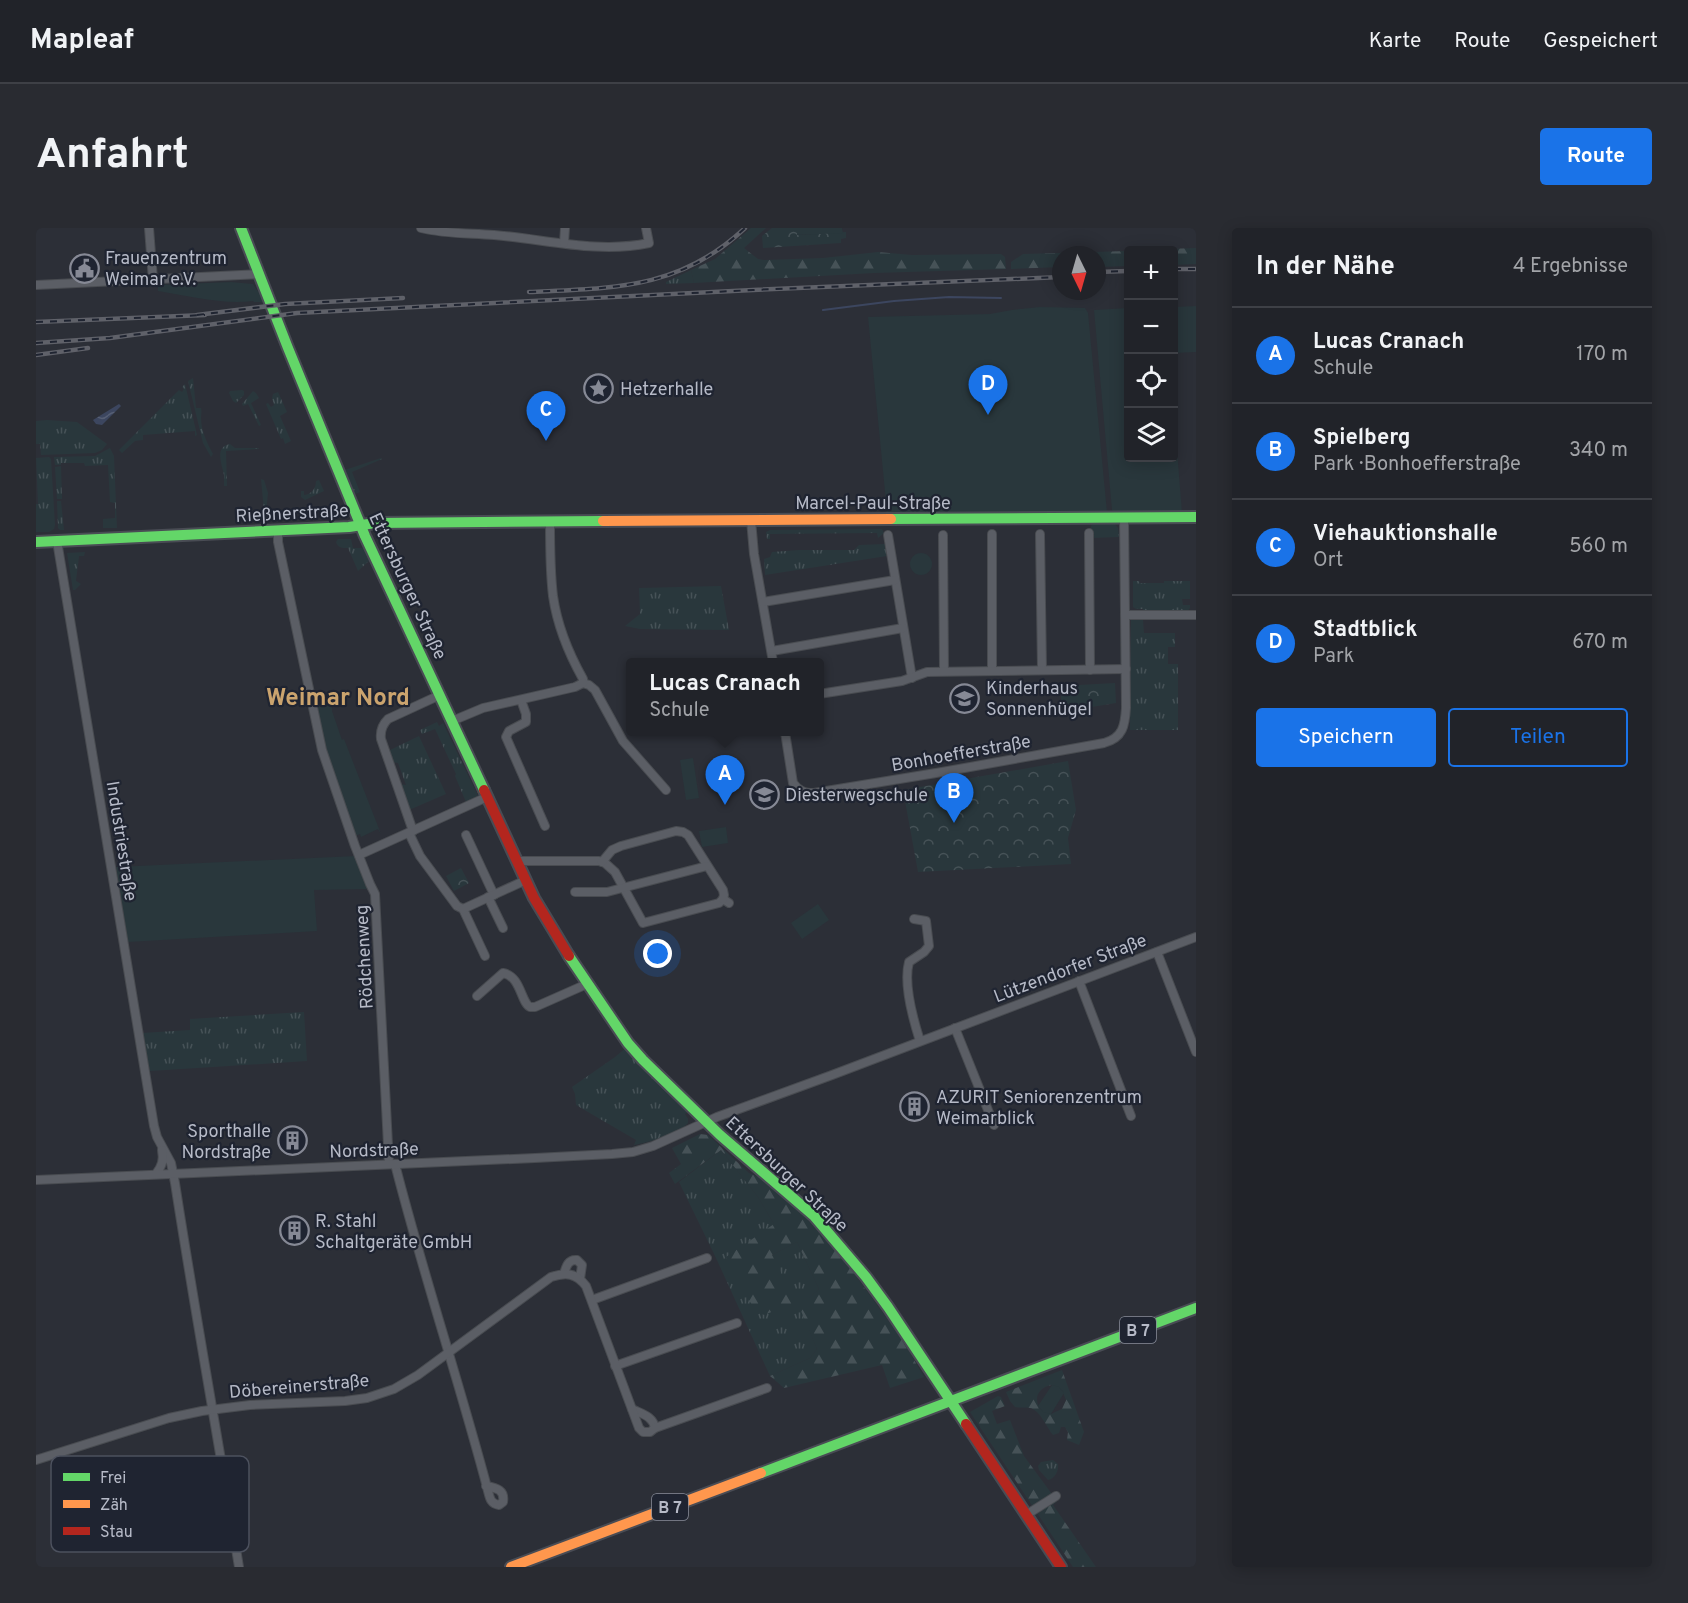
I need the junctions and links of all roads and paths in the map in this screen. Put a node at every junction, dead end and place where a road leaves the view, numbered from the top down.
1 (148, 228) edge
2 (421, 228) edge
3 (565, 228) edge
4 (646, 228) edge
5 (244, 230) edge
6 (493, 232) edge
7 (564, 243) junction
8 (260, 274) junction
9 (153, 280) junction
10 (36, 285) edge
11 (1196, 517) edge
12 (1124, 518) junction
13 (751, 520) junction
14 (550, 522) junction
15 (361, 525) junction
16 (278, 530) junction
17 (1089, 533) dead end
18 (992, 534) dead end
19 (1040, 534) dead end
20 (888, 535) dead end
21 (944, 535) dead end
22 (57, 541) junction
23 (36, 542) edge
24 (895, 580) junction
25 (763, 602) junction
26 (1125, 615) junction
27 (1196, 615) edge
28 (903, 628) junction
29 (772, 651) junction
30 (773, 658) edge
31 (1126, 669) junction
32 (1042, 670) junction
33 (1090, 670) junction
34 (944, 671) junction
35 (992, 671) junction
36 (912, 678) junction
37 (583, 683) junction
38 (824, 693) edge
39 (440, 695) junction
40 (521, 700) junction
41 (452, 721) junction
42 (785, 736) edge
43 (666, 790) dead end
44 (487, 797) junction
45 (545, 826) dead end
46 (411, 832) junction
47 (466, 835) dead end
48 (359, 855) junction
49 (517, 861) junction
50 (602, 862) junction
51 (707, 866) junction
52 (526, 880) junction
53 (623, 888) junction
54 (575, 892) dead end
55 (491, 896) junction
56 (463, 909) junction
57 (914, 919) dead end
58 (503, 928) dead end
59 (1196, 937) edge
60 (1157, 952) junction
61 (485, 956) dead end
62 (1079, 981) junction
63 (586, 984) junction
64 (477, 996) dead end
65 (956, 1028) junction
66 (920, 1041) junction
67 (1196, 1052) edge
68 (1131, 1116) dead end
69 (707, 1122) junction
70 (993, 1125) dead end
71 (161, 1145) junction
72 (392, 1164) junction
73 (173, 1173) junction
74 (156, 1174) junction
75 (36, 1180) edge
76 (707, 1258) dead end
77 (564, 1274) junction
78 (580, 1279) junction
79 (592, 1300) junction
80 (1196, 1308) edge
81 (737, 1323) dead end
82 (450, 1352) junction
83 (615, 1365) junction
84 (767, 1388) dead end
85 (950, 1401) junction
86 (213, 1408) junction
87 (632, 1409) junction
88 (655, 1428) junction
89 (51, 1456) edge
90 (51, 1456) edge
91 (221, 1456) edge
92 (36, 1461) edge
93 (486, 1486) dead end
94 (1056, 1496) dead end
95 (1026, 1515) junction
96 (237, 1552) edge
97 (239, 1567) edge
98 (511, 1567) edge
99 (1060, 1567) edge

1 - 9 street
2 - 6 street
3 - 7 street
4 - 7 street
5 - 8 street, Ettersburger Straße
6 - 7 street
8 - 9 street
8 - 15 street, Ettersburger Straße
9 - 10 street
11 - 12 street, Marcel-Paul-Straße
12 - 13 street, Marcel-Paul-Straße
12 - 26 street, Bonhoefferstraße
13 - 14 street, Marcel-Paul-Straße
13 - 25 street
14 - 15 street, Rießnerstraße
14 - 37 street
15 - 16 street, Rießnerstraße
15 - 39 street, Ettersburger Straße
16 - 22 street, Rießnerstraße
16 - 48 street, Rödchenweg
17 - 33 street
18 - 35 street
19 - 32 street
20 - 24 street
21 - 34 street, Marcel-Paul-Straße
22 - 23 street, Rießnerstraße
22 - 71 street, Industriestraße
24 - 25 street
24 - 28 street
25 - 29 street
26 - 27 street
26 - 31 street, Bonhoefferstraße
28 - 29 street
28 - 36 street
29 - 30 street
31 - 33 street
31 - 42 street, Bonhoefferstraße
32 - 33 street
32 - 35 street
34 - 35 street
34 - 36 street
36 - 38 street
37 - 40 street
37 - 43 street
39 - 41 street, Ettersburger Straße
39 - 46 street
40 - 41 street
40 - 45 street
41 - 44 street, Ettersburger Straße
44 - 46 street
44 - 49 street, Ettersburger Straße
46 - 48 street
46 - 56 street
47 - 55 street
48 - 72 street, Rödchenweg
49 - 50 street
49 - 52 street, Ettersburger Straße
50 - 51 street
50 - 53 street
51 - 53 street
51 - 53 street
52 - 55 street
52 - 63 street, Ettersburger Straße
53 - 54 street
55 - 56 street
55 - 58 street
56 - 61 street
57 - 66 street
59 - 60 street, Lützendorfer Straße
60 - 62 street, Lützendorfer Straße
60 - 67 street
62 - 65 street, Lützendorfer Straße
62 - 68 street
63 - 64 street
63 - 69 street, Ettersburger Straße
65 - 66 street, Lützendorfer Straße
65 - 70 street
66 - 69 street, Lützendorfer Straße
69 - 72 street, Nordstraße
69 - 85 street, Ettersburger Straße
71 - 73 street, Industriestraße
71 - 74 street, Industriestraße
72 - 73 street, Nordstraße
72 - 82 street, Rödchenweg
73 - 74 street, Nordstraße
73 - 86 street, Industriestraße
74 - 75 street, Nordstraße
76 - 79 street
77 - 78 street
77 - 78 street, Döbereinerstraße
77 - 82 street, Döbereinerstraße
78 - 79 street
79 - 83 street
80 - 85 street, B 7
81 - 83 street
82 - 86 street, Döbereinerstraße
82 - 93 street, Rödchenweg
83 - 87 street
84 - 88 street
85 - 95 street, Ettersburger Straße
85 - 98 street, B 7
86 - 89 street, Döbereinerstraße
86 - 91 street, Industriestraße
87 - 88 street
87 - 88 street
90 - 92 street, Döbereinerstraße
94 - 95 street
95 - 99 street, Ettersburger Straße
96 - 97 street, Industriestraße

